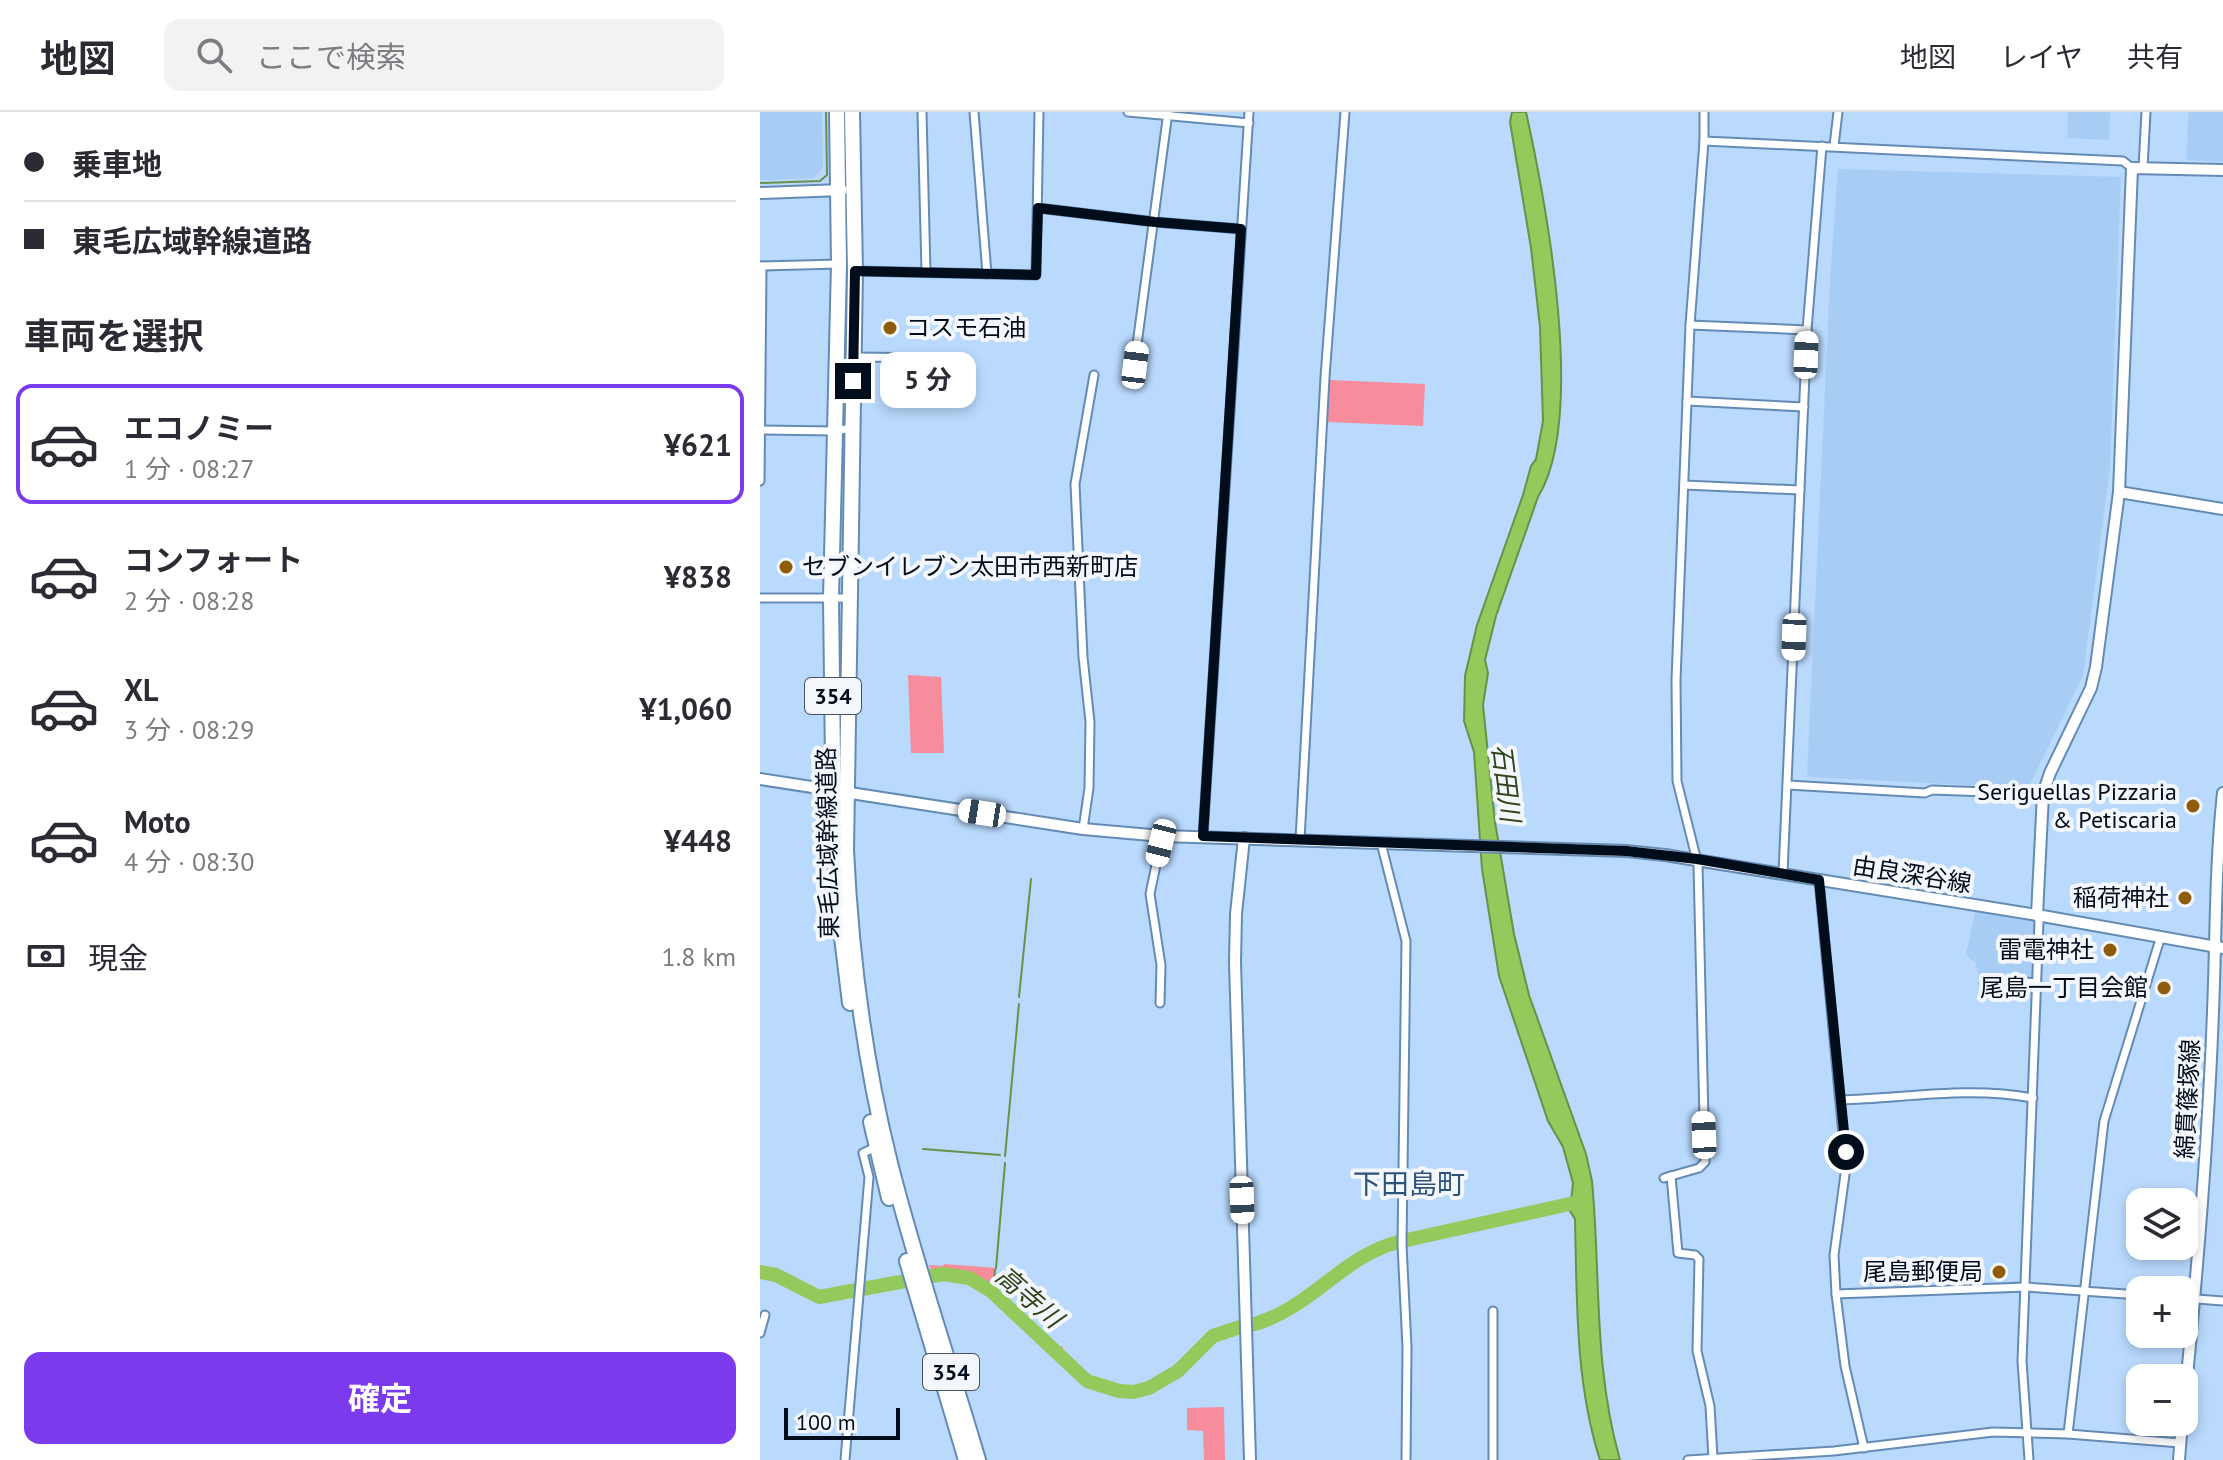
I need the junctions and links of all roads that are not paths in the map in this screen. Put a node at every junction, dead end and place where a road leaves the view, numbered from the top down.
1 (837, 112) edge
2 (852, 112) edge
3 (922, 112) edge
4 (974, 112) edge
5 (1038, 112) edge
6 (1128, 112) edge
7 (1249, 112) edge
8 (1345, 112) edge
9 (1704, 112) edge
10 (1838, 112) edge
11 (2146, 112) edge
12 (1168, 114) edge
13 (1249, 123) junction
14 (1704, 141) junction
15 (1822, 146) junction
16 (1834, 146) junction
17 (2137, 168) junction
18 (2223, 170) edge
19 (846, 190) junction
20 (760, 193) edge
21 (1038, 208) junction
22 (1155, 222) junction
23 (1241, 229) junction
24 (839, 264) junction
25 (761, 266) edge
26 (855, 271) junction
27 (926, 272) junction
28 (987, 274) junction
29 (1690, 325) junction
30 (1807, 330) junction
31 (854, 357) junction
32 (947, 358) dead end
33 (1094, 375) dead end
34 (1132, 382) dead end
35 (1687, 401) junction
36 (1804, 407) junction
37 (852, 428) junction
38 (760, 430) edge
39 (834, 431) junction
40 (760, 481) edge
41 (1684, 485) junction
42 (1800, 490) junction
43 (2119, 492) junction
44 (2223, 509) edge
45 (760, 598) edge
46 (831, 598) junction
47 (848, 598) junction
48 (760, 779) edge
49 (1788, 785) junction
50 (841, 790) junction
51 (2223, 793) edge
52 (2043, 794) junction
53 (1083, 829) junction
54 (1162, 836) junction
55 (1203, 836) junction
56 (1244, 838) junction
57 (1300, 840) junction
58 (1381, 843) junction
59 (1697, 859) junction
60 (1783, 873) junction
61 (1819, 880) junction
62 (2037, 915) junction
63 (2161, 936) junction
64 (2219, 946) edge
65 (2037, 983) junction
66 (1984, 984) dead end
67 (1160, 1003) dead end
68 (2033, 1098) junction
69 (1841, 1100) junction
70 (876, 1147) junction
71 (2191, 1276) edge
72 (918, 1278) junction
73 (2026, 1287) junction
74 (2085, 1291) junction
75 (1836, 1294) junction
76 (2126, 1294) edge
77 (2198, 1300) edge
78 (2223, 1301) edge
79 (1493, 1311) dead end
80 (765, 1315) dead end
81 (760, 1333) edge
82 (2026, 1431) junction
83 (2068, 1434) junction
84 (2181, 1436) edge
85 (2180, 1443) junction
86 (1862, 1448) junction
87 (1713, 1458) edge
88 (845, 1460) edge
89 (966, 1460) edge
90 (978, 1460) edge
91 (1250, 1460) edge
92 (1406, 1460) edge
93 (1493, 1460) edge
94 (1688, 1460) edge
95 (1861, 1460) edge
96 (2029, 1460) edge
97 (2179, 1460) edge

1 - 19 highway, 東毛広域幹線道路 / 354
2 - 19 highway, 東毛広域幹線道路 / 354
3 - 27 street
4 - 28 street
5 - 21 street
6 - 12 street
7 - 13 street
8 - 57 street
9 - 14 street
10 - 16 street
11 - 17 street
12 - 13 street
12 - 22 street
13 - 23 street
14 - 15 street
14 - 29 street
15 - 16 street
15 - 30 street
16 - 17 street
17 - 18 main road
17 - 43 main road
19 - 20 main road
19 - 24 highway, 東毛広域幹線道路 / 354
19 - 26 highway, 東毛広域幹線道路 / 354
21 - 22 street
21 - 28 street
22 - 23 street
22 - 34 street
23 - 55 street
24 - 25 street
24 - 39 highway, 東毛広域幹線道路 / 354
25 - 38 street
26 - 27 street
26 - 31 highway, 東毛広域幹線道路 / 354
27 - 28 street
29 - 30 street
29 - 35 street
30 - 36 street
31 - 32 street
31 - 37 highway, 東毛広域幹線道路 / 354
33 - 53 street
35 - 36 street
35 - 41 street
36 - 42 street
37 - 39 street
37 - 47 highway, 東毛広域幹線道路 / 354
38 - 39 street
38 - 40 street
39 - 46 highway, 東毛広域幹線道路 / 354
41 - 42 street
41 - 59 street
42 - 49 street
43 - 44 main road
43 - 52 main road
45 - 46 street
46 - 47 street
46 - 50 highway, 東毛広域幹線道路 / 354
47 - 50 highway, 東毛広域幹線道路 / 354
48 - 50 main road
49 - 52 street
49 - 60 street
50 - 53 main road
50 - 70 highway, 東毛広域幹線道路 / 354
50 - 72 highway, 東毛広域幹線道路 / 354
51 - 64 main road, 綿貫篠塚線
52 - 62 main road
53 - 54 main road
54 - 55 main road
54 - 67 street
55 - 56 main road
56 - 57 main road
56 - 91 main road
57 - 58 main road
58 - 59 main road, 由良深谷線
58 - 92 street
59 - 60 main road, 由良深谷線
59 - 87 street
60 - 61 main road, 由良深谷線
61 - 62 main road, 由良深谷線
61 - 69 street
62 - 63 main road, 由良深谷線
62 - 65 street
63 - 64 main road, 由良深谷線
63 - 74 street
64 - 71 main road, 綿貫篠塚線
65 - 66 street
65 - 68 street
68 - 69 street
68 - 73 street
69 - 75 street
70 - 72 highway, 東毛広域幹線道路 / 354
70 - 88 street
72 - 89 highway, 東毛広域幹線道路 / 354
72 - 90 highway, 東毛広域幹線道路 / 354
73 - 74 street
73 - 75 street
73 - 82 street
74 - 76 street
74 - 83 street
75 - 86 street
77 - 78 street
79 - 93 street
80 - 81 street
82 - 83 street
82 - 86 street
82 - 96 street
83 - 85 street
84 - 85 main road
85 - 97 main road
86 - 87 street
86 - 95 street
87 - 94 street

